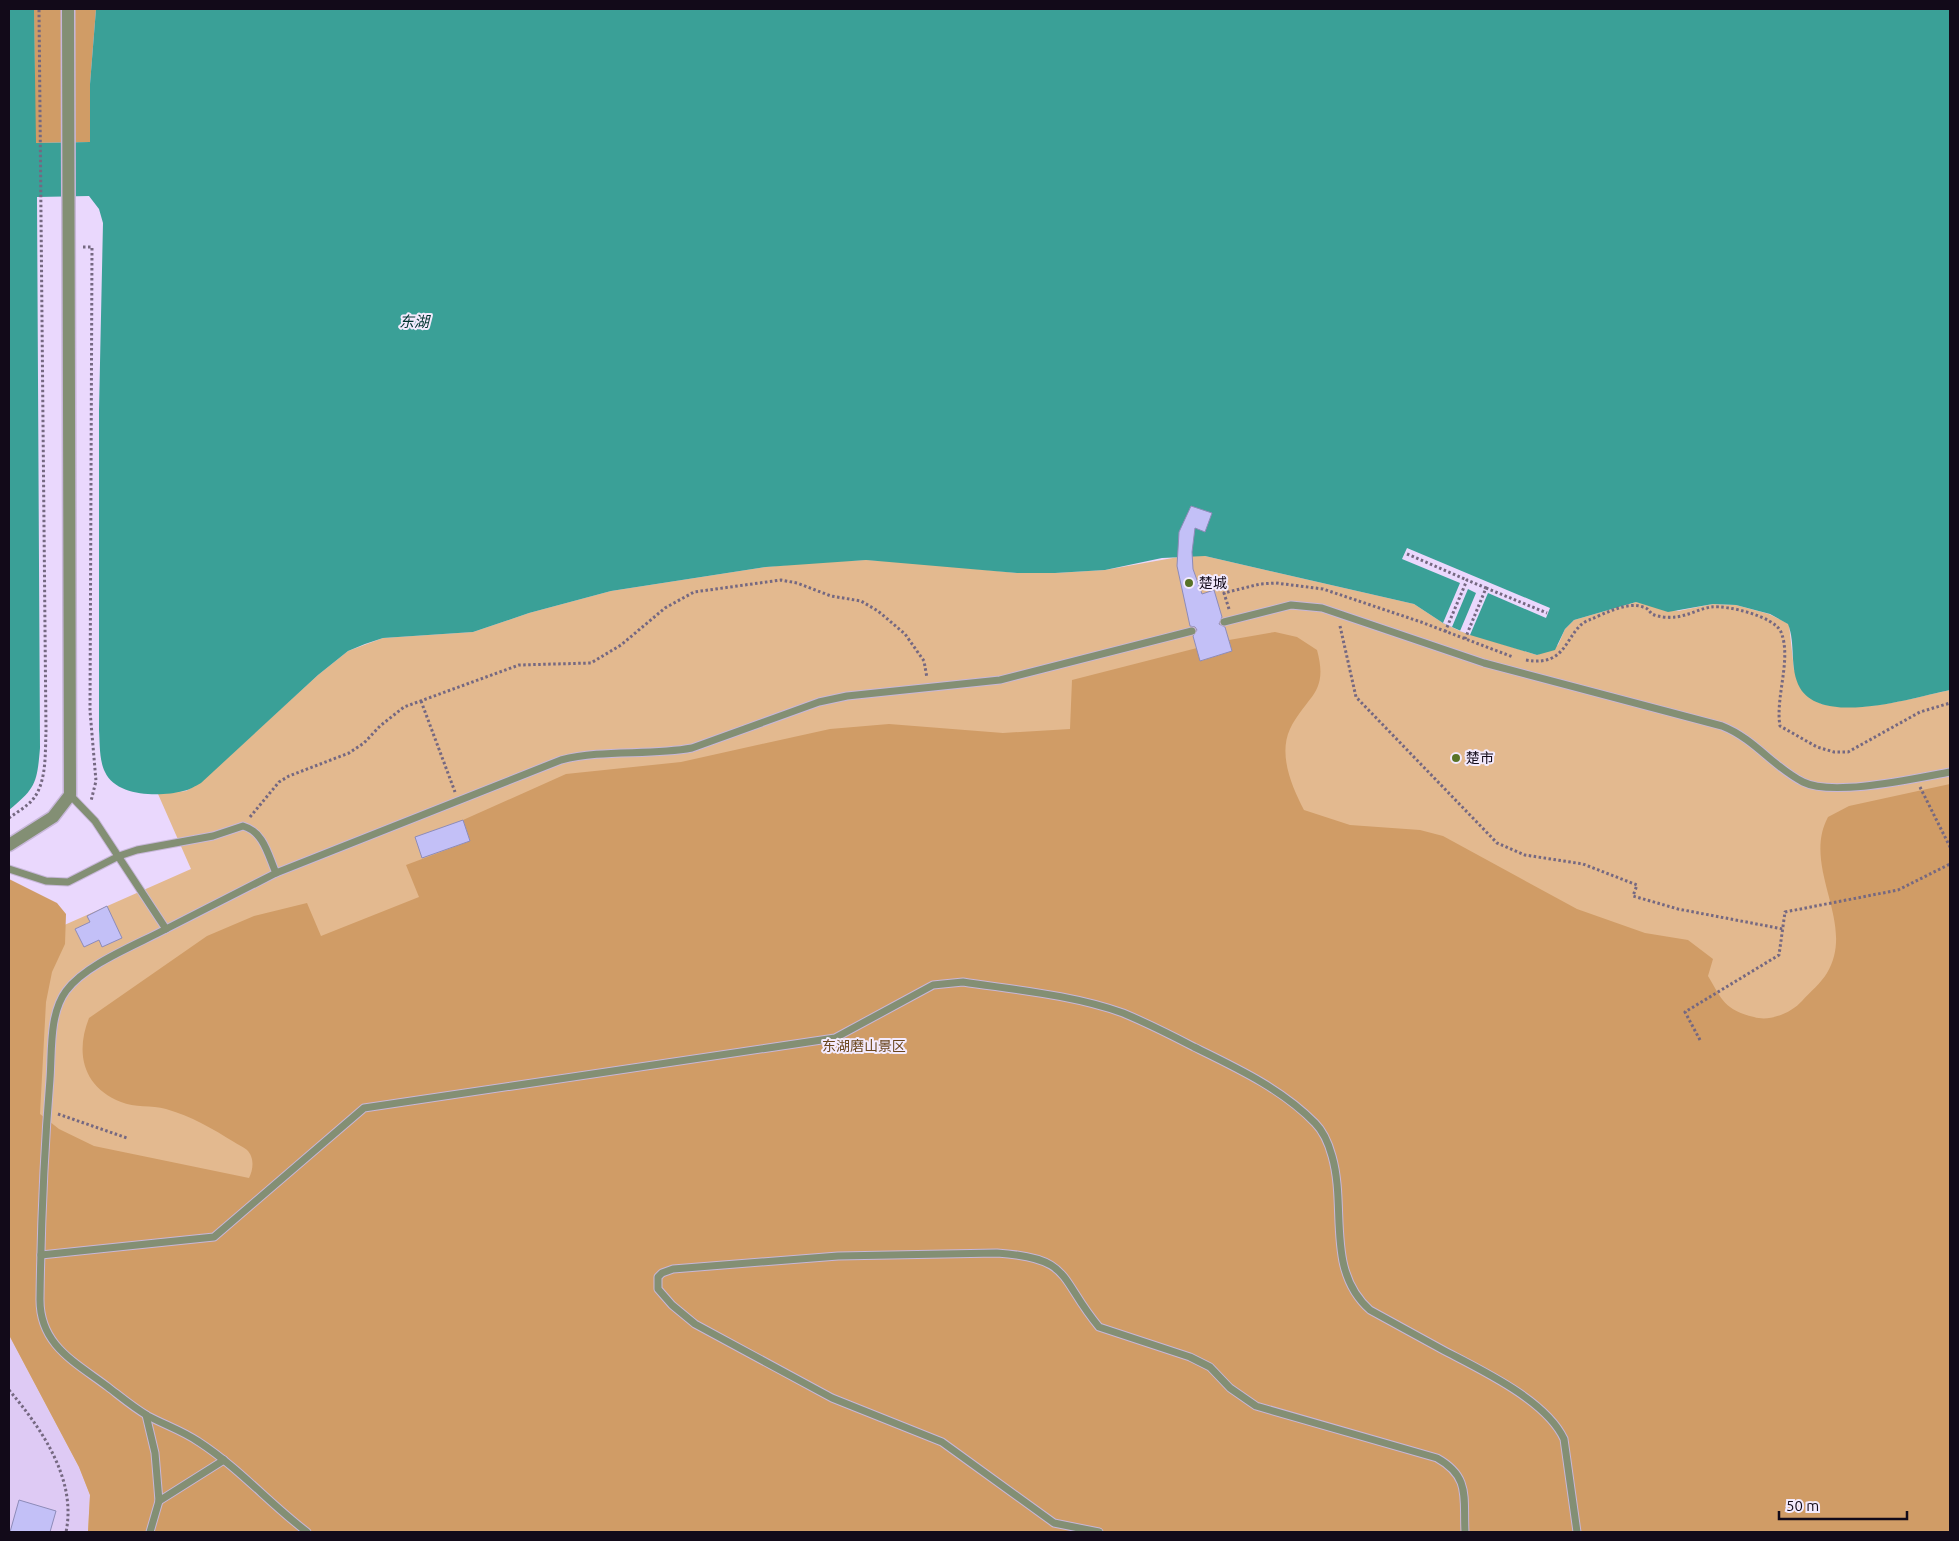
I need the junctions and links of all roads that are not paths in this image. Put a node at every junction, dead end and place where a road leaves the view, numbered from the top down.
1 (68, 9) edge
2 (1224, 622) dead end
3 (1192, 631) dead end
4 (1950, 772) edge
5 (70, 795) junction
6 (9, 846) edge
7 (119, 856) junction
8 (9, 869) edge
9 (276, 873) junction
10 (166, 929) junction
11 (41, 1255) junction
12 (146, 1415) junction
13 (224, 1460) junction
14 (159, 1501) junction
15 (150, 1532) edge
16 (308, 1532) edge
17 (1099, 1532) edge
18 (1465, 1532) edge
19 (1577, 1532) edge

1 - 5 street
2 - 4 lane
3 - 9 lane
5 - 6 street
5 - 7 lane
7 - 8 lane
7 - 9 lane
7 - 10 lane
9 - 10 lane
10 - 11 lane
11 - 12 lane
11 - 19 lane
12 - 13 lane
12 - 14 lane
13 - 14 lane
13 - 16 lane
14 - 15 lane
17 - 18 lane

